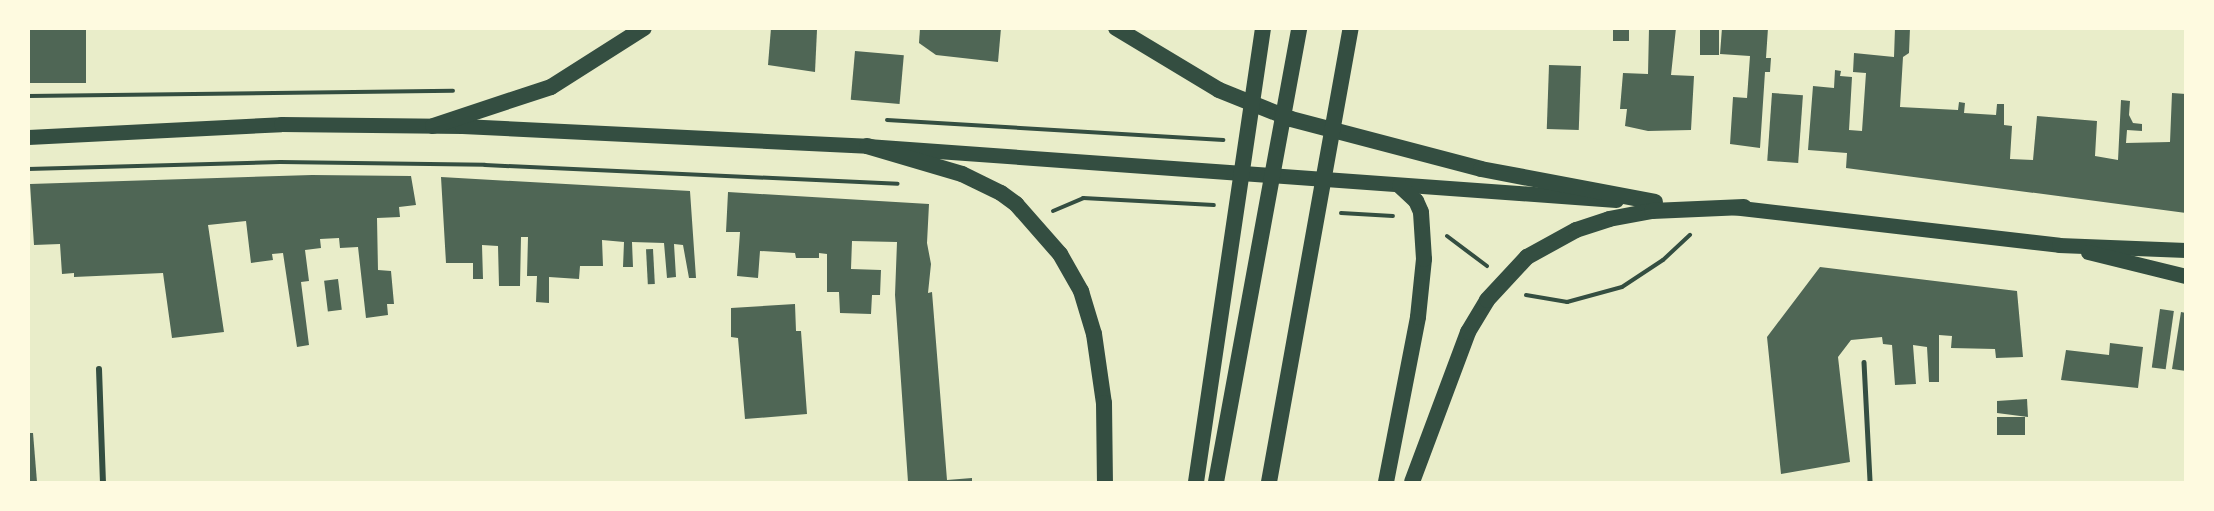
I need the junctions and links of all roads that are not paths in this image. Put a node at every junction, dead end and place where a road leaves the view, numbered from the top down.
1 (644, 28) edge
2 (1116, 28) edge
3 (1263, 30) edge
4 (1298, 30) edge
5 (1350, 32) edge
6 (433, 126) junction
7 (28, 129) edge
8 (114, 131) junction
9 (28, 137) edge
10 (867, 146) junction
11 (1400, 186) junction
12 (1655, 202) junction
13 (1744, 207) junction
14 (2059, 244) junction
15 (2186, 250) edge
16 (2186, 276) edge
17 (1864, 362) dead end
18 (99, 369) dead end
19 (103, 483) edge
20 (1105, 483) edge
21 (1196, 483) edge
22 (1216, 483) edge
23 (1269, 483) edge
24 (1386, 483) edge
25 (1412, 483) edge
26 (1870, 483) edge

1 - 6 highway
2 - 12 highway
3 - 21 highway
4 - 22 highway
5 - 23 highway
6 - 8 main road
6 - 10 main road
7 - 8 main road
8 - 9 main road
10 - 11 main road
10 - 20 highway
11 - 12 main road
11 - 24 highway
12 - 13 main road
13 - 14 main road
13 - 25 highway
14 - 15 main road
14 - 16 main road
17 - 26 lane
18 - 19 street

